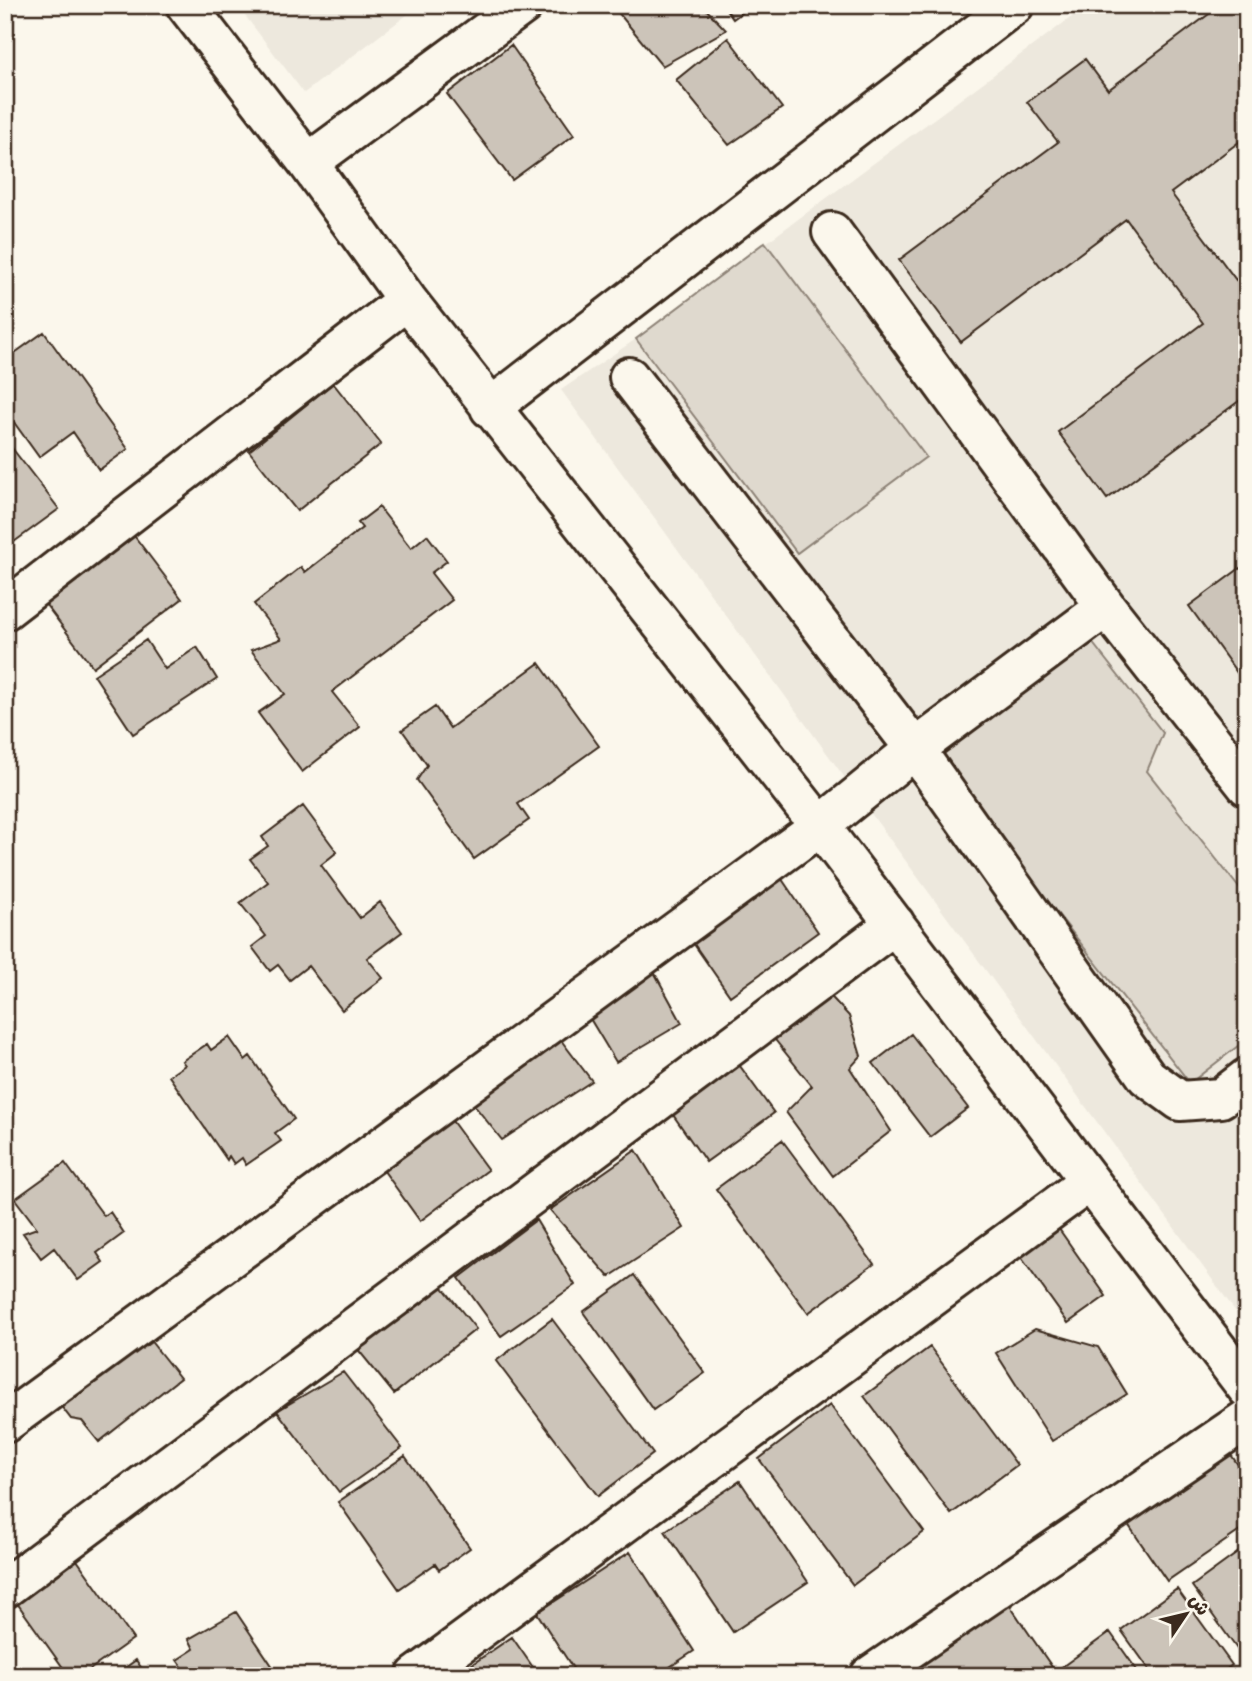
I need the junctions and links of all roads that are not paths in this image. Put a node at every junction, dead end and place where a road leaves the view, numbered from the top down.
1 (186, 5) edge
2 (523, 5) edge
3 (1014, 5) edge
4 (308, 163) junction
5 (832, 232) dead end
6 (407, 300) junction
7 (629, 377) dead end
8 (490, 408) junction
9 (1106, 607) junction
10 (5, 610) edge
11 (915, 749) junction
12 (1247, 786) edge
13 (820, 826) junction
14 (895, 924) junction
15 (1247, 1078) edge
16 (1089, 1182) junction
17 (1247, 1388) edge
18 (1247, 1419) edge
19 (5, 1423) edge
20 (5, 1588) edge
21 (416, 1676) edge
22 (870, 1676) edge

1 - 4 street
2 - 4 street
3 - 8 street
4 - 6 street
5 - 9 street
6 - 8 street
6 - 10 street
7 - 11 street
8 - 13 street
9 - 11 street
9 - 12 street
11 - 13 street
11 - 15 street
13 - 14 street
13 - 19 street
14 - 16 street
14 - 20 street
16 - 17 street
16 - 21 street
18 - 22 street

